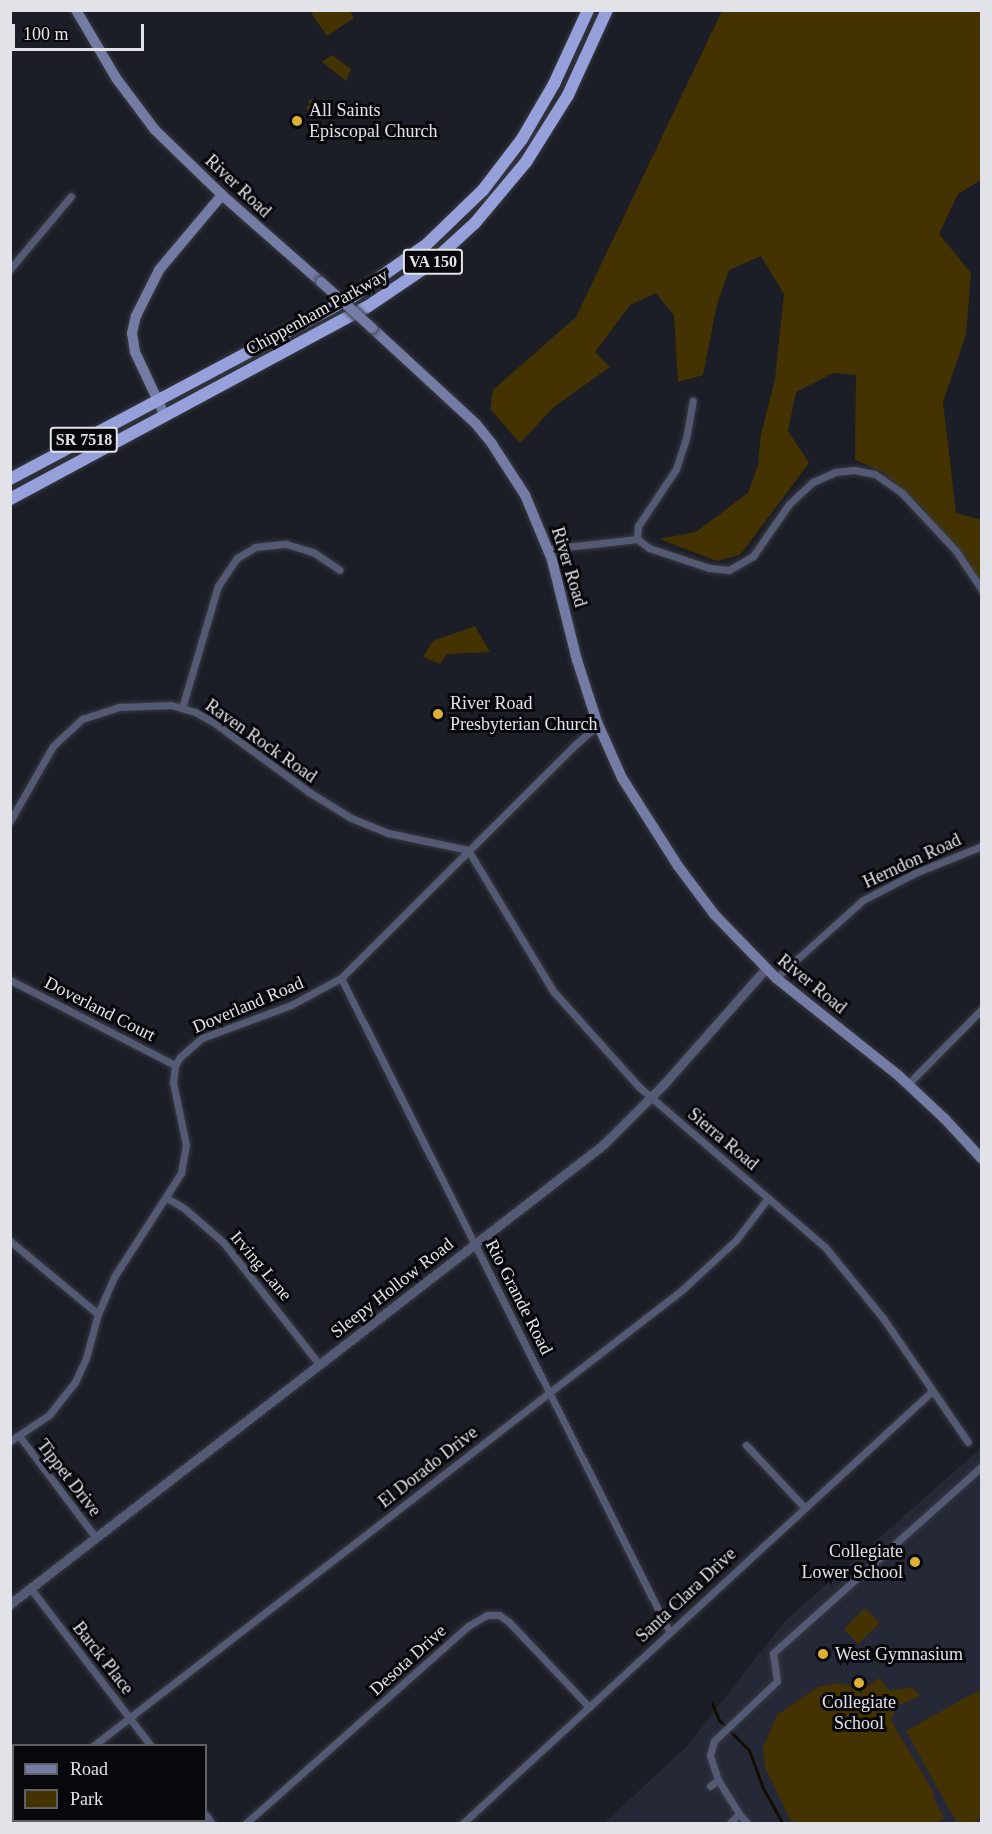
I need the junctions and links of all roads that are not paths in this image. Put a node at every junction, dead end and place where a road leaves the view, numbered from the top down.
1 (76, 10) edge
2 (588, 10) edge
3 (607, 10) edge
4 (222, 195) junction
5 (71, 196) dead end
6 (10, 269) edge
7 (158, 400) junction
8 (693, 401) dead end
9 (165, 416) junction
10 (10, 479) edge
11 (10, 499) edge
12 (637, 539) junction
13 (548, 549) junction
14 (339, 570) dead end
15 (981, 590) edge
16 (182, 708) junction
17 (598, 725) junction
18 (13, 813) edge
19 (10, 821) edge
20 (981, 839) edge
21 (981, 846) edge
22 (973, 849) junction
23 (468, 850) junction
24 (766, 968) junction
25 (341, 978) junction
26 (776, 978) junction
27 (10, 980) edge
28 (981, 1009) edge
29 (175, 1065) junction
30 (908, 1084) junction
31 (651, 1098) junction
32 (981, 1159) edge
33 (167, 1198) junction
34 (768, 1198) junction
35 (10, 1241) edge
36 (475, 1244) junction
37 (98, 1314) junction
38 (319, 1364) junction
39 (549, 1391) junction
40 (933, 1391) junction
41 (20, 1437) junction
42 (10, 1441) edge
43 (968, 1442) dead end
44 (746, 1444) dead end
45 (981, 1466) edge
46 (804, 1507) junction
47 (96, 1538) junction
48 (31, 1589) junction
49 (10, 1604) edge
50 (669, 1631) junction
51 (589, 1707) junction
52 (130, 1718) junction
53 (96, 1744) edge
54 (150, 1744) edge
55 (718, 1780) junction
56 (710, 1786) dead end
57 (728, 1800) junction
58 (720, 1805) dead end
59 (740, 1814) junction
60 (245, 1824) edge
61 (462, 1824) edge
62 (729, 1824) edge
63 (748, 1824) edge

1 - 4 main road, River Road
2 - 7 highway, Chippenham Parkway / VA 150
3 - 9 highway, Chippenham Parkway / VA 150
4 - 7 main road
4 - 13 main road, River Road, bridge
5 - 6 street
7 - 9 main road
7 - 10 highway, SR 7518
8 - 12 street
9 - 11 highway, SR 7518
12 - 13 street
12 - 15 street
13 - 17 main road, River Road
14 - 16 street
16 - 18 street, Raven Rock Road
16 - 23 street, Raven Rock Road
17 - 23 street, Doverland Road
17 - 24 main road, River Road
18 - 19 street, Raven Rock Road
20 - 22 street
21 - 22 street, Herndon Road
22 - 26 street, Herndon Road
23 - 25 street, Doverland Road
23 - 31 street, Sierra Road
24 - 26 main road, River Road
24 - 31 street, Sleepy Hollow Road
25 - 29 street, Doverland Road
25 - 36 street, Rio Grande Road
26 - 30 main road, River Road
27 - 29 street, Doverland Court
28 - 30 street
29 - 33 street
30 - 32 main road, River Road
31 - 34 street, Sierra Road
31 - 36 street, Sleepy Hollow Road
33 - 37 street
33 - 38 street, Irving Lane
34 - 39 street, El Dorado Drive
34 - 40 street, Sierra Road
35 - 37 street
36 - 38 street, Sleepy Hollow Road
36 - 39 street, Rio Grande Road
37 - 41 street
38 - 47 street, Sleepy Hollow Road
39 - 50 street, Rio Grande Road
39 - 52 street, El Dorado Drive
40 - 43 street, Sierra Road
40 - 46 street, Santa Clara Drive
41 - 42 street
41 - 47 street, Tippet Drive
44 - 46 street
45 - 55 street
46 - 50 street, Santa Clara Drive
47 - 48 street, Sleepy Hollow Road
48 - 49 street, Sleepy Hollow Road
48 - 52 street, Barck Place
50 - 51 street, Santa Clara Drive
51 - 60 street, Desota Drive
51 - 61 street, Santa Clara Drive
52 - 53 street, El Dorado Drive
52 - 54 street, Barck Place
55 - 56 street
55 - 57 street
57 - 58 street
57 - 59 street
59 - 62 street
59 - 63 street

